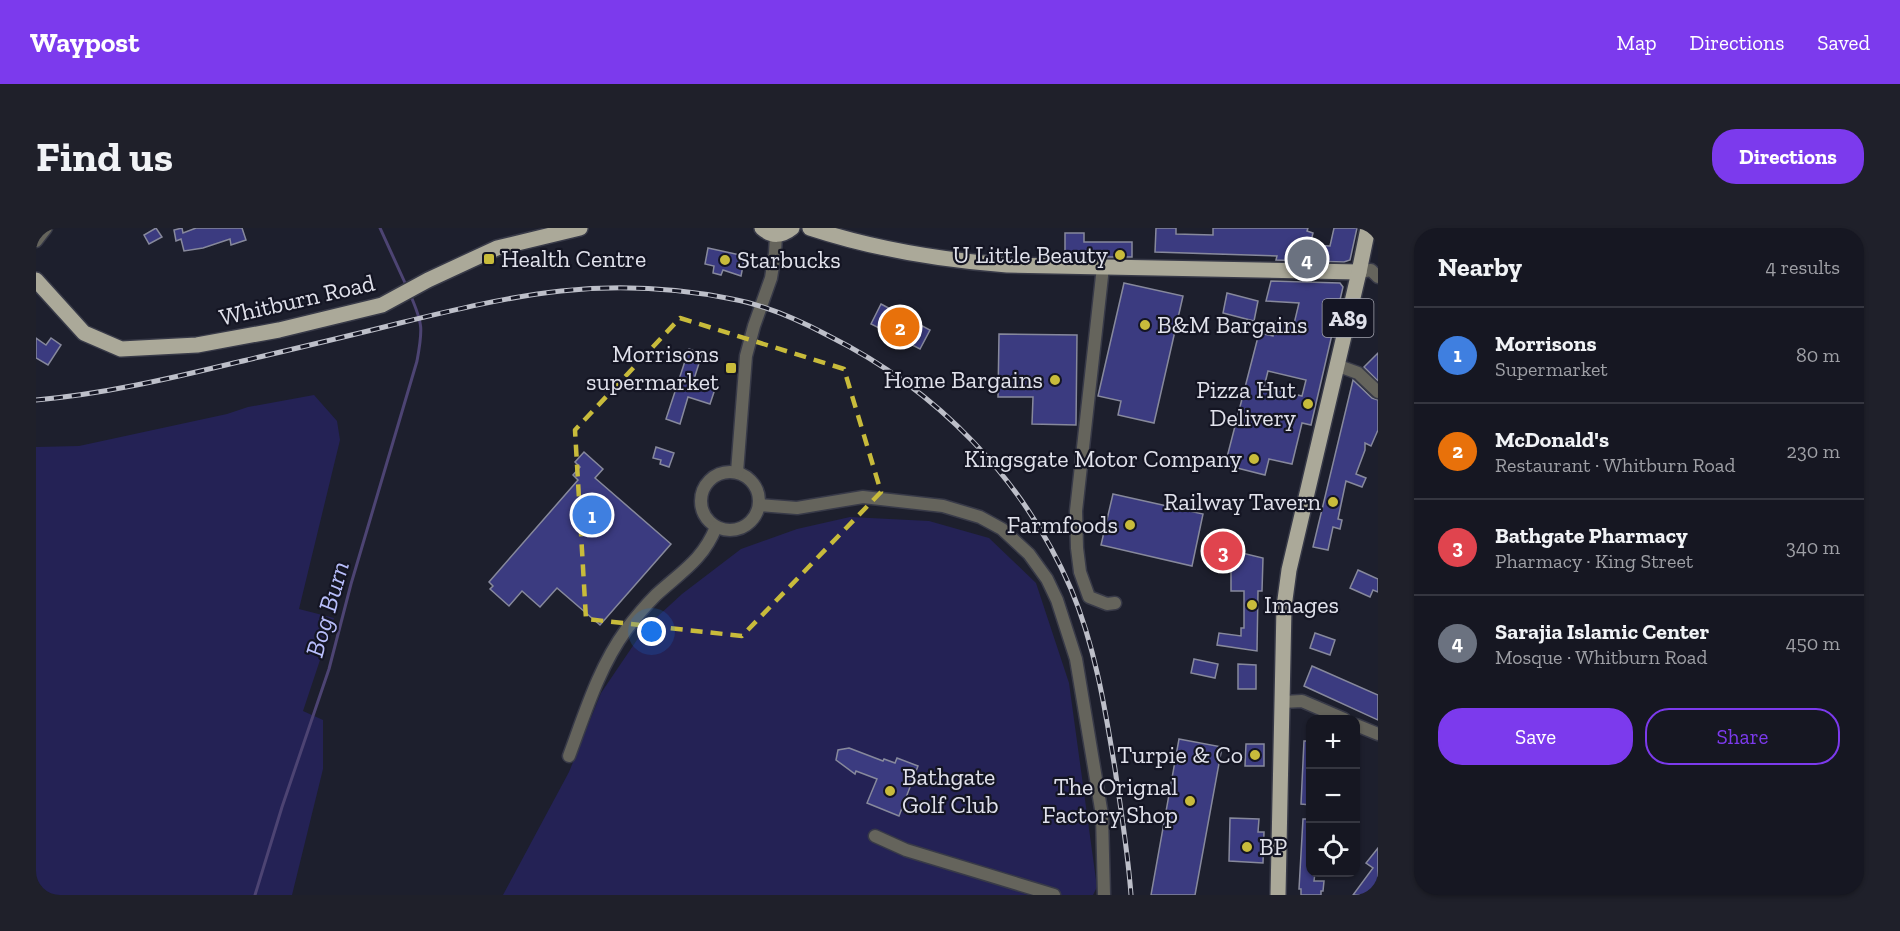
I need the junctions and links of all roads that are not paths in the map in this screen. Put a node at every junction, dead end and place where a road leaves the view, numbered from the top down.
1 (46, 228) edge
2 (580, 228) edge
3 (762, 228) edge
4 (792, 228) edge
5 (810, 228) edge
6 (1368, 228) edge
7 (776, 235) junction
8 (36, 241) edge
9 (1103, 267) junction
10 (1359, 272) junction
11 (1378, 277) edge
12 (36, 280) edge
13 (1336, 365) junction
14 (1378, 392) edge
15 (737, 472) junction
16 (759, 505) junction
17 (716, 527) junction
18 (1115, 603) dead end
19 (1283, 702) junction
20 (1333, 715) edge
21 (1360, 727) edge
22 (1378, 734) edge
23 (569, 756) dead end
24 (875, 836) dead end
25 (1054, 895) edge
26 (1104, 895) edge
27 (1278, 895) edge

1 - 8 street
2 - 12 main road, Whitburn Road
3 - 7 main road
4 - 7 main road
5 - 9 main road
6 - 10 main road, A89
7 - 15 street
9 - 10 main road
9 - 18 street
10 - 11 street
10 - 13 main road, A89
13 - 14 street
13 - 19 main road, A89
15 - 16 street
15 - 17 street
16 - 17 street
16 - 26 street
17 - 23 street
19 - 20 street
19 - 27 main road, A89
21 - 22 street
24 - 25 street

